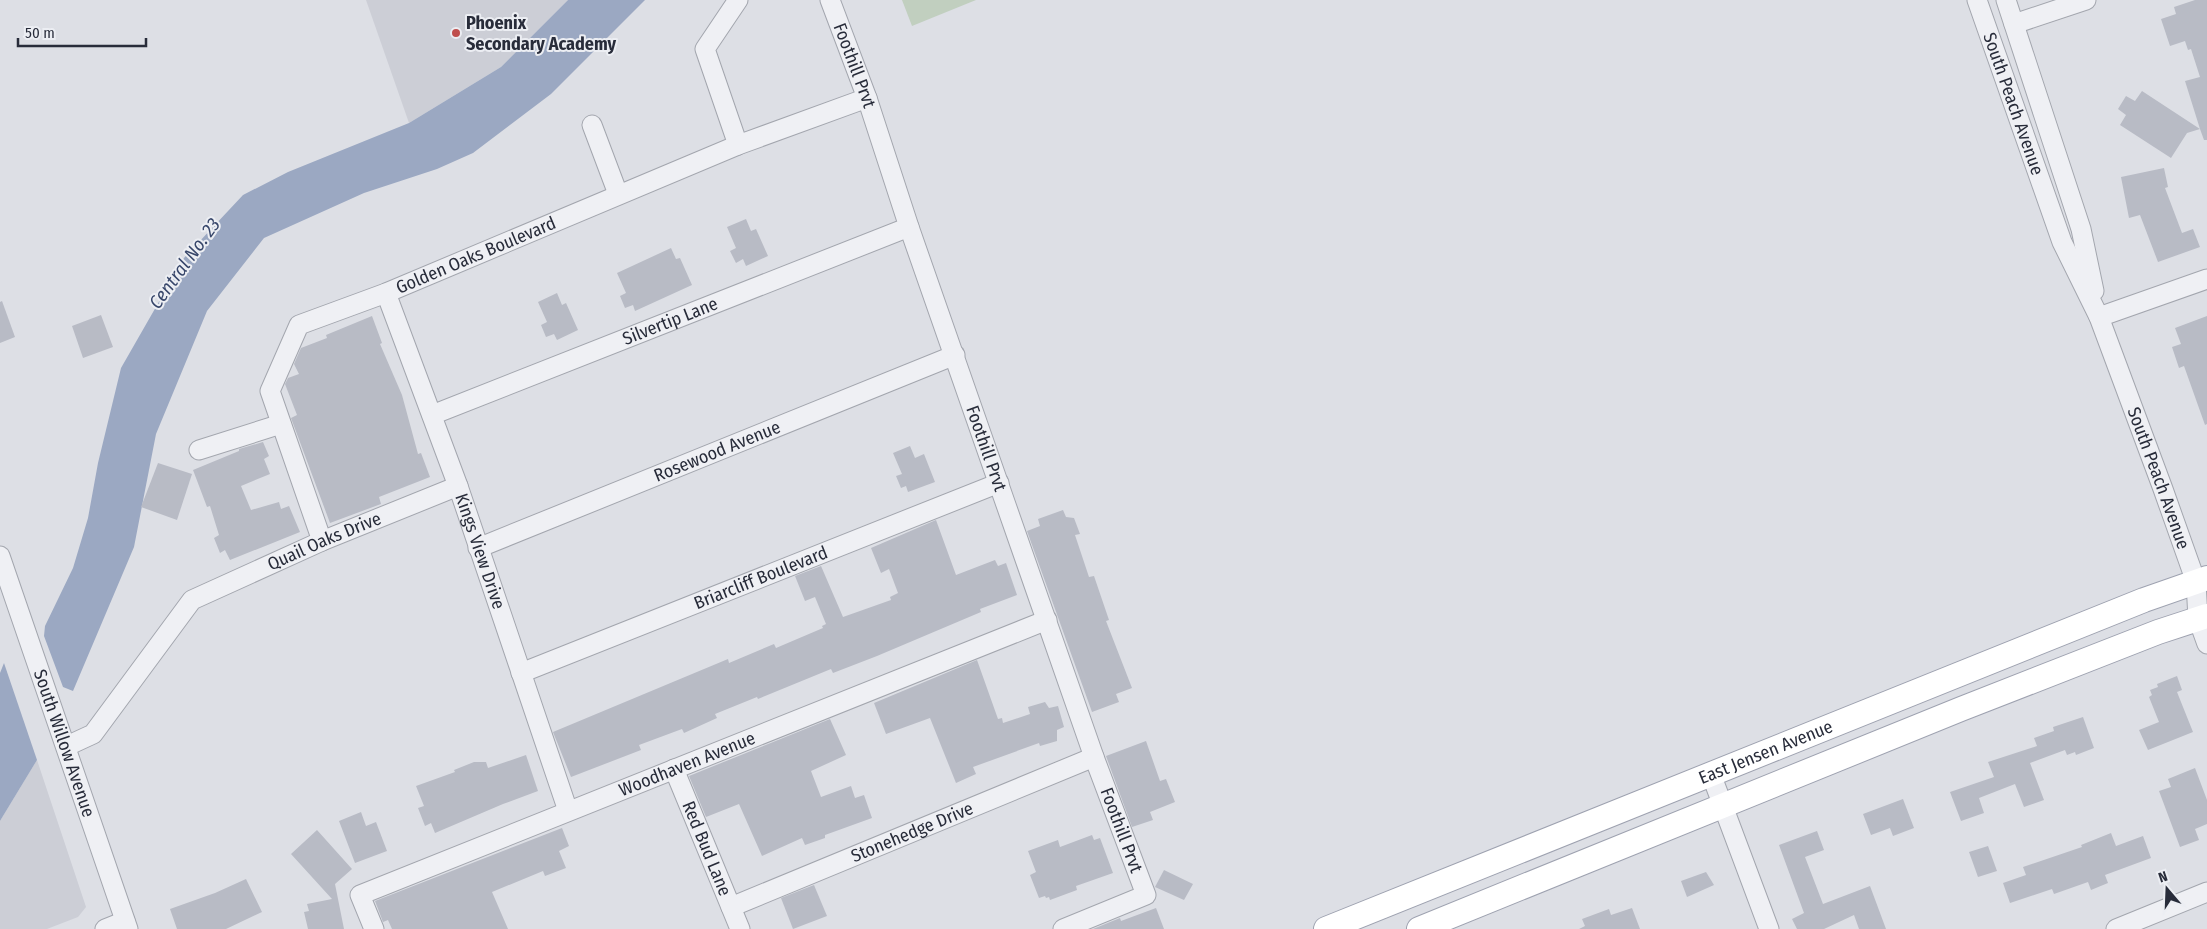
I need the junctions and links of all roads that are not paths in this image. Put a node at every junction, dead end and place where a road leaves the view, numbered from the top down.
1 (738, 0) edge
2 (830, 0) edge
3 (1977, 0) edge
4 (2006, 0) edge
5 (2086, 0) edge
6 (2014, 24) junction
7 (867, 98) junction
8 (592, 125) dead end
9 (738, 145) junction
10 (618, 194) junction
11 (909, 226) junction
12 (2207, 279) edge
13 (386, 293) junction
14 (2099, 317) junction
15 (956, 355) junction
16 (432, 415) junction
17 (281, 424) junction
18 (199, 450) dead end
19 (999, 483) junction
20 (458, 486) junction
21 (322, 541) junction
22 (478, 548) junction
23 (0, 556) edge
24 (2202, 580) edge
25 (2203, 617) edge
26 (1046, 620) junction
27 (2207, 644) edge
28 (521, 673) junction
29 (67, 746) junction
30 (1094, 757) junction
31 (674, 769) junction
32 (1711, 774) junction
33 (1723, 806) junction
34 (568, 811) junction
35 (2207, 892) edge
36 (731, 906) junction
37 (127, 925) edge
38 (106, 929) edge
39 (374, 929) edge
40 (740, 929) edge
41 (1063, 929) edge
42 (1326, 929) edge
43 (1419, 929) edge
44 (1769, 929) edge
45 (2116, 929) edge

1 - 9 street
2 - 7 street, Foothill Prvt
3 - 14 street, South Peach Avenue
4 - 6 street, South Peach Avenue
5 - 6 street
6 - 14 street, South Peach Avenue
7 - 9 street, Golden Oaks Boulevard
7 - 11 street, Foothill Prvt
8 - 10 street
9 - 10 street, Golden Oaks Boulevard
10 - 13 street, Golden Oaks Boulevard
11 - 15 street, Foothill Prvt
11 - 16 street, Silvertip Lane
12 - 14 street
13 - 16 street, Kings View Drive
13 - 17 street, Golden Oaks Boulevard
14 - 24 street, South Peach Avenue
15 - 19 street, Foothill Prvt
15 - 22 street, Rosewood Avenue
16 - 20 street, Kings View Drive
17 - 18 street
17 - 21 street, Golden Oaks Boulevard
19 - 26 street, Foothill Prvt
19 - 28 street, Briarcliff Boulevard
20 - 21 street, Quail Oaks Drive
20 - 22 street, Kings View Drive
21 - 29 street, Quail Oaks Drive
22 - 28 street, Kings View Drive
23 - 29 street, South Willow Avenue
24 - 25 street, South Peach Avenue
24 - 32 main road, East Jensen Avenue
25 - 27 street, South Peach Avenue
25 - 33 main road, East Jensen Avenue
26 - 30 street, Foothill Prvt
26 - 31 street, Woodhaven Avenue
28 - 34 street, Kings View Drive
29 - 37 street, South Willow Avenue
30 - 36 street, Stonehedge Drive
30 - 41 street, Foothill Prvt
31 - 34 street, Woodhaven Avenue
31 - 36 street, Red Bud Lane
32 - 33 street
32 - 42 main road, East Jensen Avenue
33 - 43 main road, East Jensen Avenue
33 - 44 street
34 - 39 street, Woodhaven Avenue
35 - 45 street
36 - 40 street, Red Bud Lane
37 - 38 street

